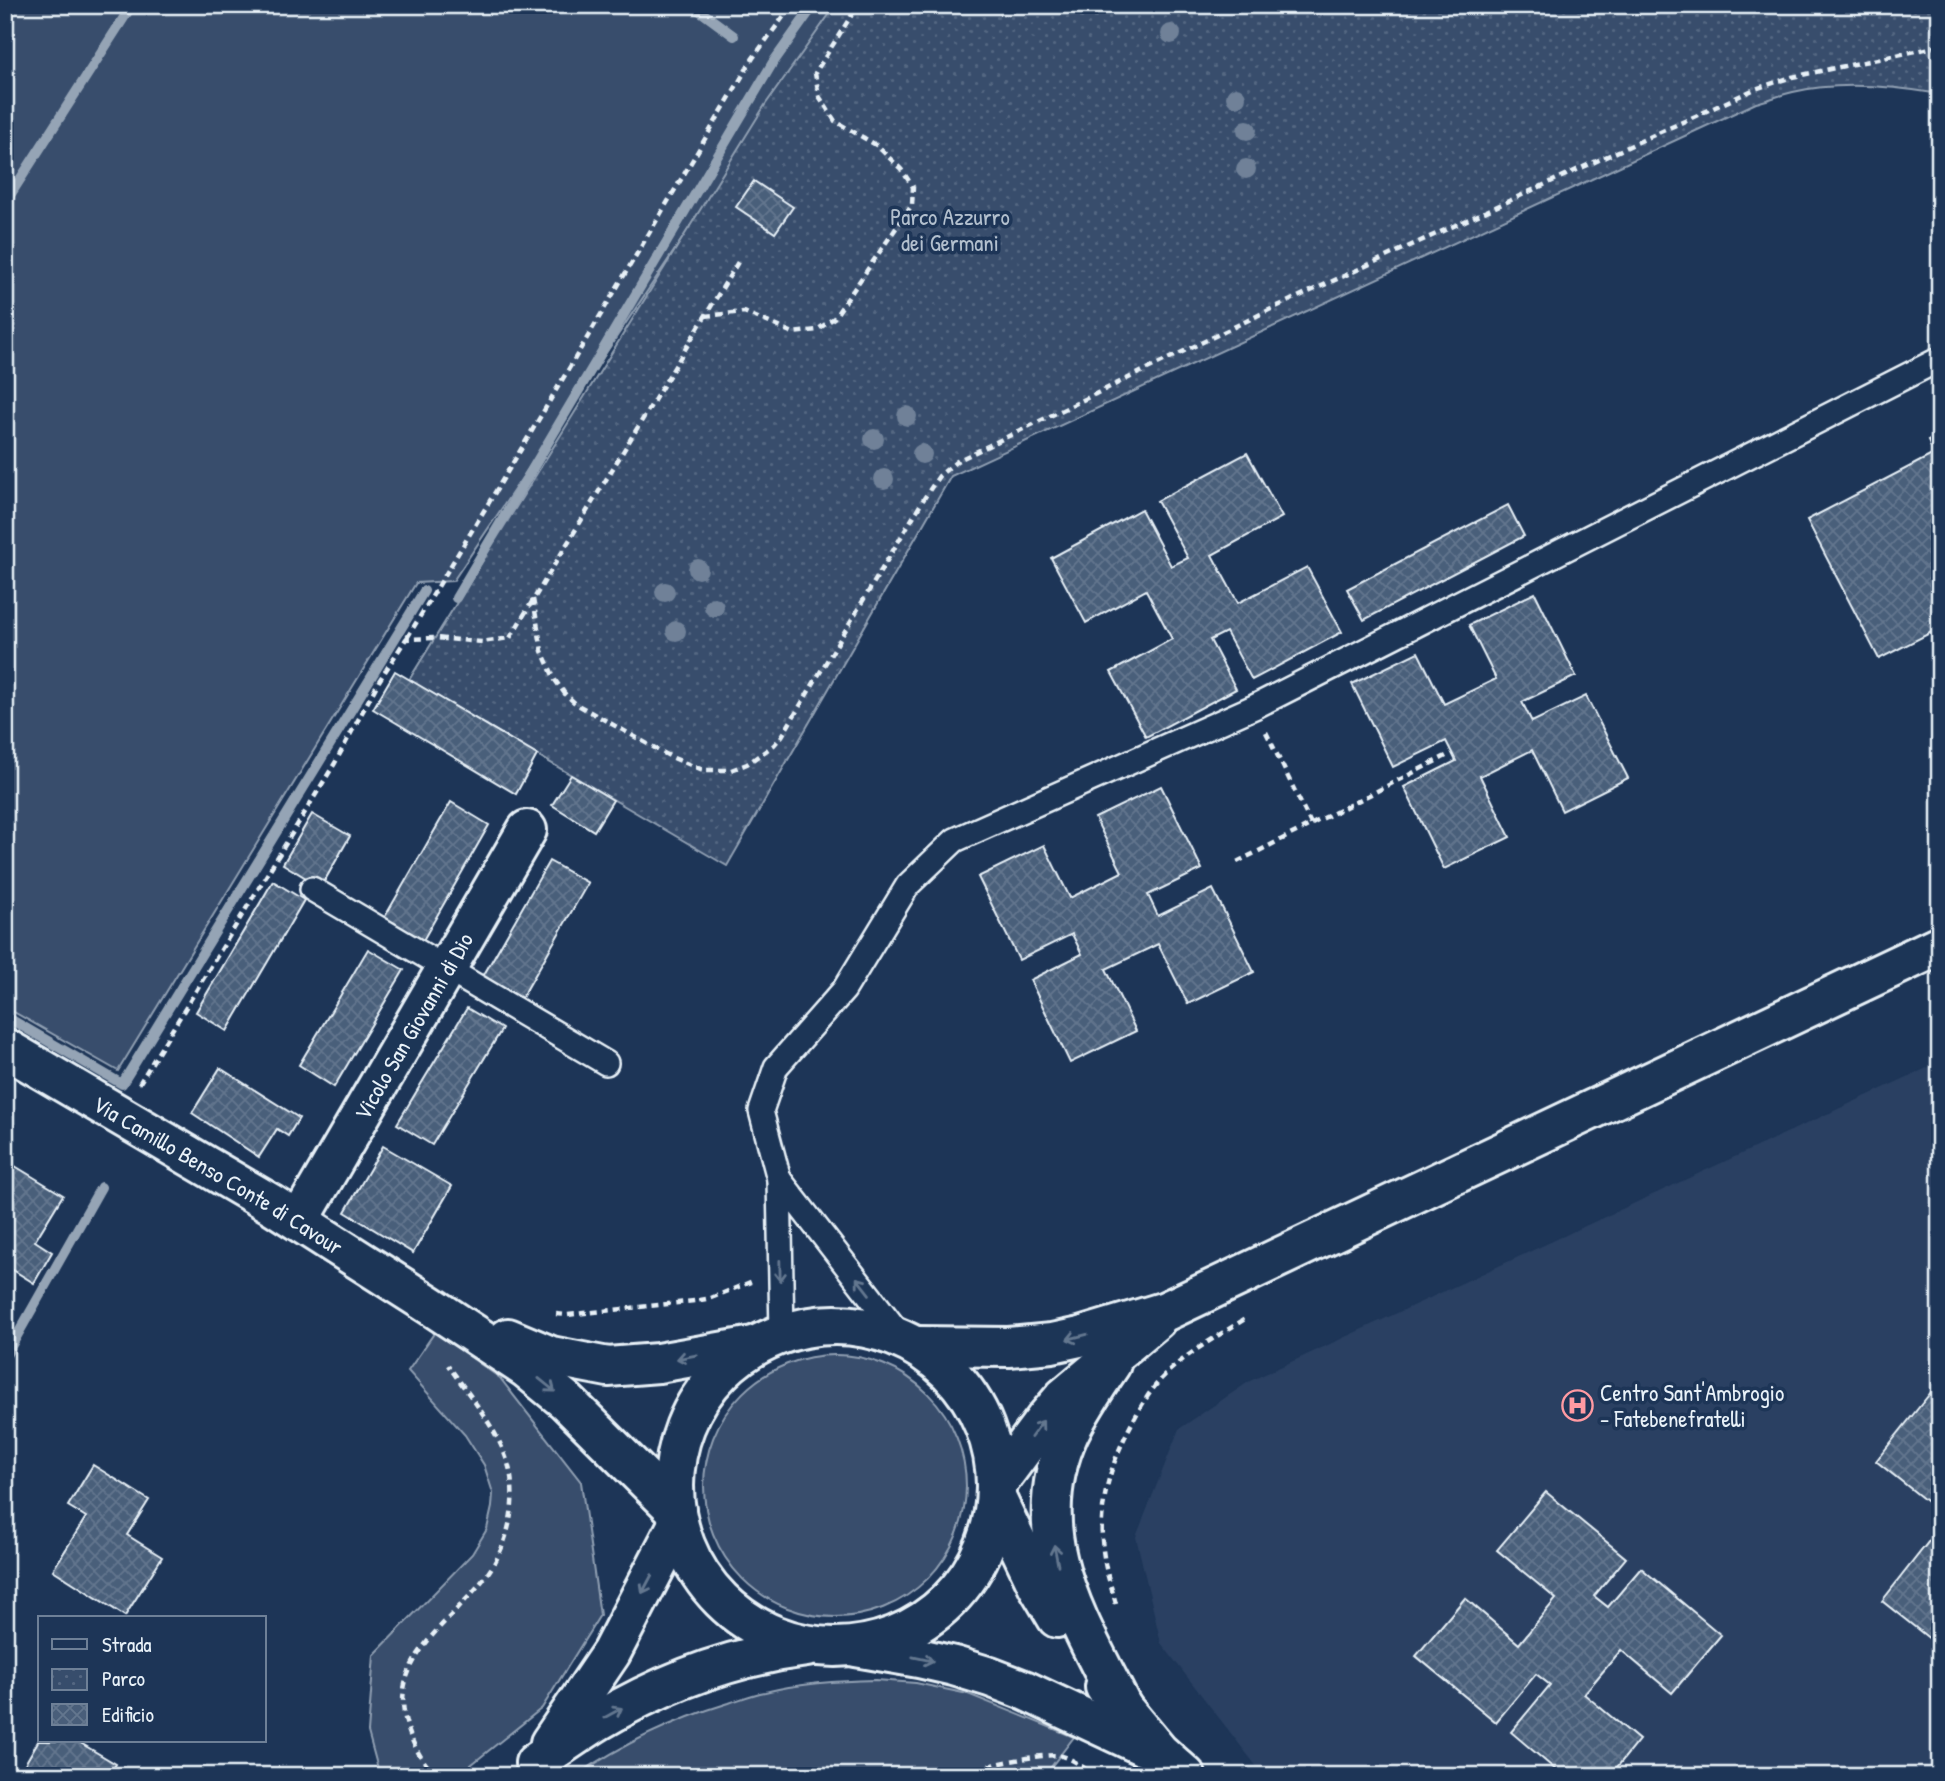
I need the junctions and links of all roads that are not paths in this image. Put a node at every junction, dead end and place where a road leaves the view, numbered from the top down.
1 (1940, 359) edge
2 (527, 830) dead end
3 (312, 889) dead end
4 (1940, 945) edge
5 (447, 969) junction
6 (5, 1048) edge
7 (606, 1063) dead end
8 (779, 1179) junction
9 (299, 1221) junction
10 (430, 1305) junction
11 (1166, 1311) junction
12 (768, 1340) junction
13 (910, 1343) junction
14 (1119, 1352) junction
15 (997, 1491) junction
16 (677, 1517) junction
17 (814, 1646) junction
18 (856, 1647) junction
19 (1122, 1707) junction
20 (1172, 1764) edge
21 (528, 1769) edge

1 - 8 lane
2 - 5 main road, Vicolo San Giovanni di Dio
3 - 5 lane
4 - 11 main road
5 - 7 lane
5 - 9 main road, Vicolo San Giovanni di Dio
6 - 9 main road, Via Camillo Benso Conte di Cavour
8 -> 12 lane
13 -> 8 lane
9 - 10 main road, Via Camillo Benso Conte di Cavour
12 -> 10 main road, Via Camillo Benso Conte di Cavour
10 -> 16 main road, Via Camillo Benso Conte di Cavour
11 -> 13 main road
11 - 14 main road
12 - 13 main road, Via Camillo Benso Conte di Cavour
12 - 16 main road
13 - 15 main road
15 -> 14 main road
19 -> 14 main road
15 - 18 main road
15 - 19 main road
16 - 17 main road
16 -> 21 main road
17 - 18 main road
21 -> 17 main road
18 -> 20 main road
19 - 20 main road

